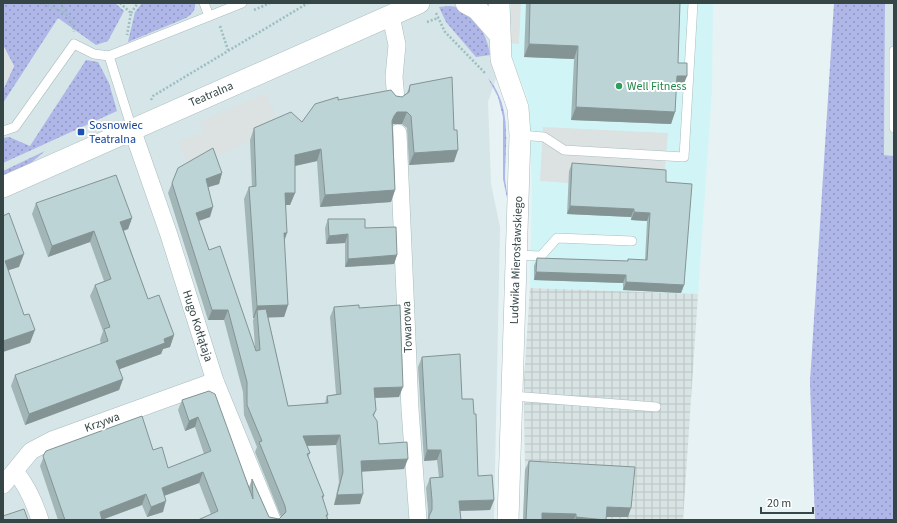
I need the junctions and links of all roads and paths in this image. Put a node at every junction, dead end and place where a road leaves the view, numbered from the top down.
1 (40, 3) edge
2 (61, 3) edge
3 (120, 3) edge
4 (138, 3) edge
5 (204, 3) edge
6 (242, 3) edge
7 (270, 3) edge
8 (308, 3) edge
9 (419, 3) edge
10 (466, 3) edge
11 (499, 3) edge
12 (693, 3) edge
13 (248, 12) dead end
14 (66, 13) junction
15 (131, 13) junction
16 (209, 16) junction
17 (391, 16) junction
18 (438, 18) dead end
19 (213, 26) dead end
20 (499, 34) junction
21 (126, 43) dead end
22 (74, 44) junction
23 (228, 50) junction
24 (894, 51) edge
25 (109, 56) junction
26 (476, 65) dead end
27 (396, 99) edge
28 (148, 106) dead end
29 (894, 128) edge
30 (132, 129) junction
31 (3, 131) edge
32 (398, 133) dead end
33 (520, 135) junction
34 (3, 187) edge
35 (632, 241) dead end
36 (517, 255) junction
37 (215, 381) junction
38 (512, 396) junction
39 (656, 407) dead end
40 (15, 471) junction
41 (3, 485) edge
42 (40, 520) edge
43 (272, 520) edge
44 (418, 520) edge
45 (508, 520) edge

1 - 14 path
2 - 14 path
3 - 15 path
4 - 15 path
5 - 16 lane
6 - 16 lane
7 - 13 path
8 - 23 path
9 - 17 street, Teatralna
10 - 20 street
11 - 20 street, Ludwika Mierosławskiego
12 - 33 lane
14 - 22 path
15 - 21 path
16 - 25 lane
17 - 27 street
17 - 30 street, Teatralna
18 - 26 path
19 - 23 path
20 - 33 street, Ludwika Mierosławskiego
22 - 25 lane
22 - 31 lane
23 - 28 path
24 - 29 lane
25 - 30 lane
30 - 34 street, Teatralna
30 - 37 street, Hugo Kołłątaja
32 - 44 street, Towarowa
33 - 36 street, Ludwika Mierosławskiego
35 - 36 lane
36 - 38 street, Ludwika Mierosławskiego
37 - 40 street, Krzywa
37 - 43 street, Hugo Kołłątaja
38 - 39 lane
38 - 45 street, Ludwika Mierosławskiego
40 - 41 street, Krzywa
40 - 42 street

